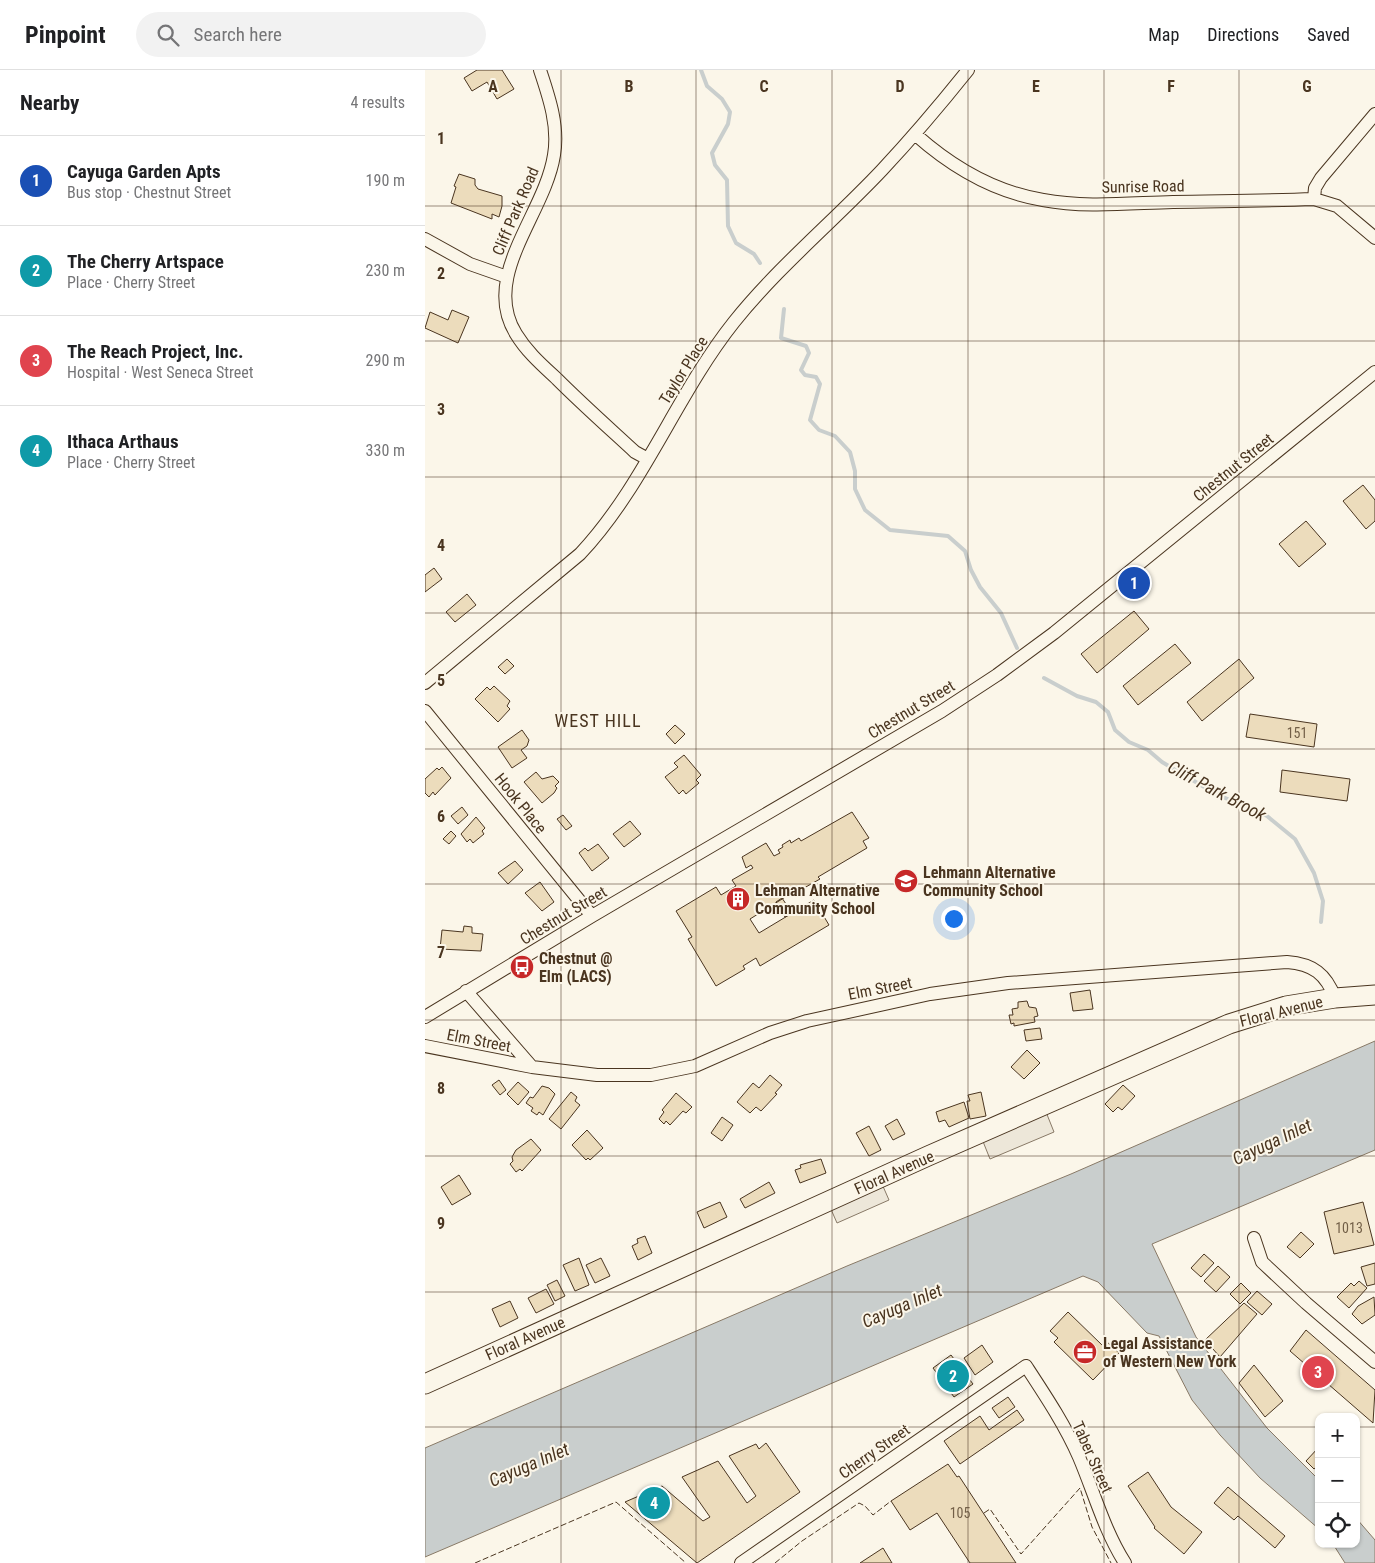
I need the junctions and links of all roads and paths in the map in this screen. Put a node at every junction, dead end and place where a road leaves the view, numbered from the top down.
1 (540, 70) edge
2 (968, 70) edge
3 (1375, 114) edge
4 (916, 135) junction
5 (1314, 199) junction
6 (1375, 238) edge
7 (425, 239) edge
8 (507, 277) junction
9 (1375, 372) edge
10 (647, 458) junction
11 (425, 683) edge
12 (425, 711) edge
13 (592, 916) junction
14 (466, 991) junction
15 (1375, 995) edge
16 (1335, 998) junction
17 (425, 1017) edge
18 (425, 1046) edge
19 (533, 1067) junction
20 (1254, 1238) dead end
21 (1375, 1362) edge
22 (1026, 1366) joint
23 (425, 1384) edge
24 (741, 1563) edge
25 (1125, 1563) edge

1 - 8 street, Cliff Park Road
2 - 4 street, Taylor Place
3 - 5 street
4 - 5 street, Sunrise Road
4 - 10 street, Taylor Place
5 - 6 street, Sunrise Road
7 - 8 street
8 - 10 street, Cliff Park Road
9 - 13 street, Chestnut Street
10 - 11 street, Taylor Place
12 - 13 street, Hook Place
13 - 14 street, Chestnut Street
14 - 17 street, Chestnut Street
14 - 19 street
15 - 16 main road, Floral Avenue
16 - 19 street, Elm Street
16 - 23 main road, Floral Avenue
18 - 19 street, Elm Street
20 - 21 street
22 - 24 street, Cherry Street
22 - 25 street, Taber Street

